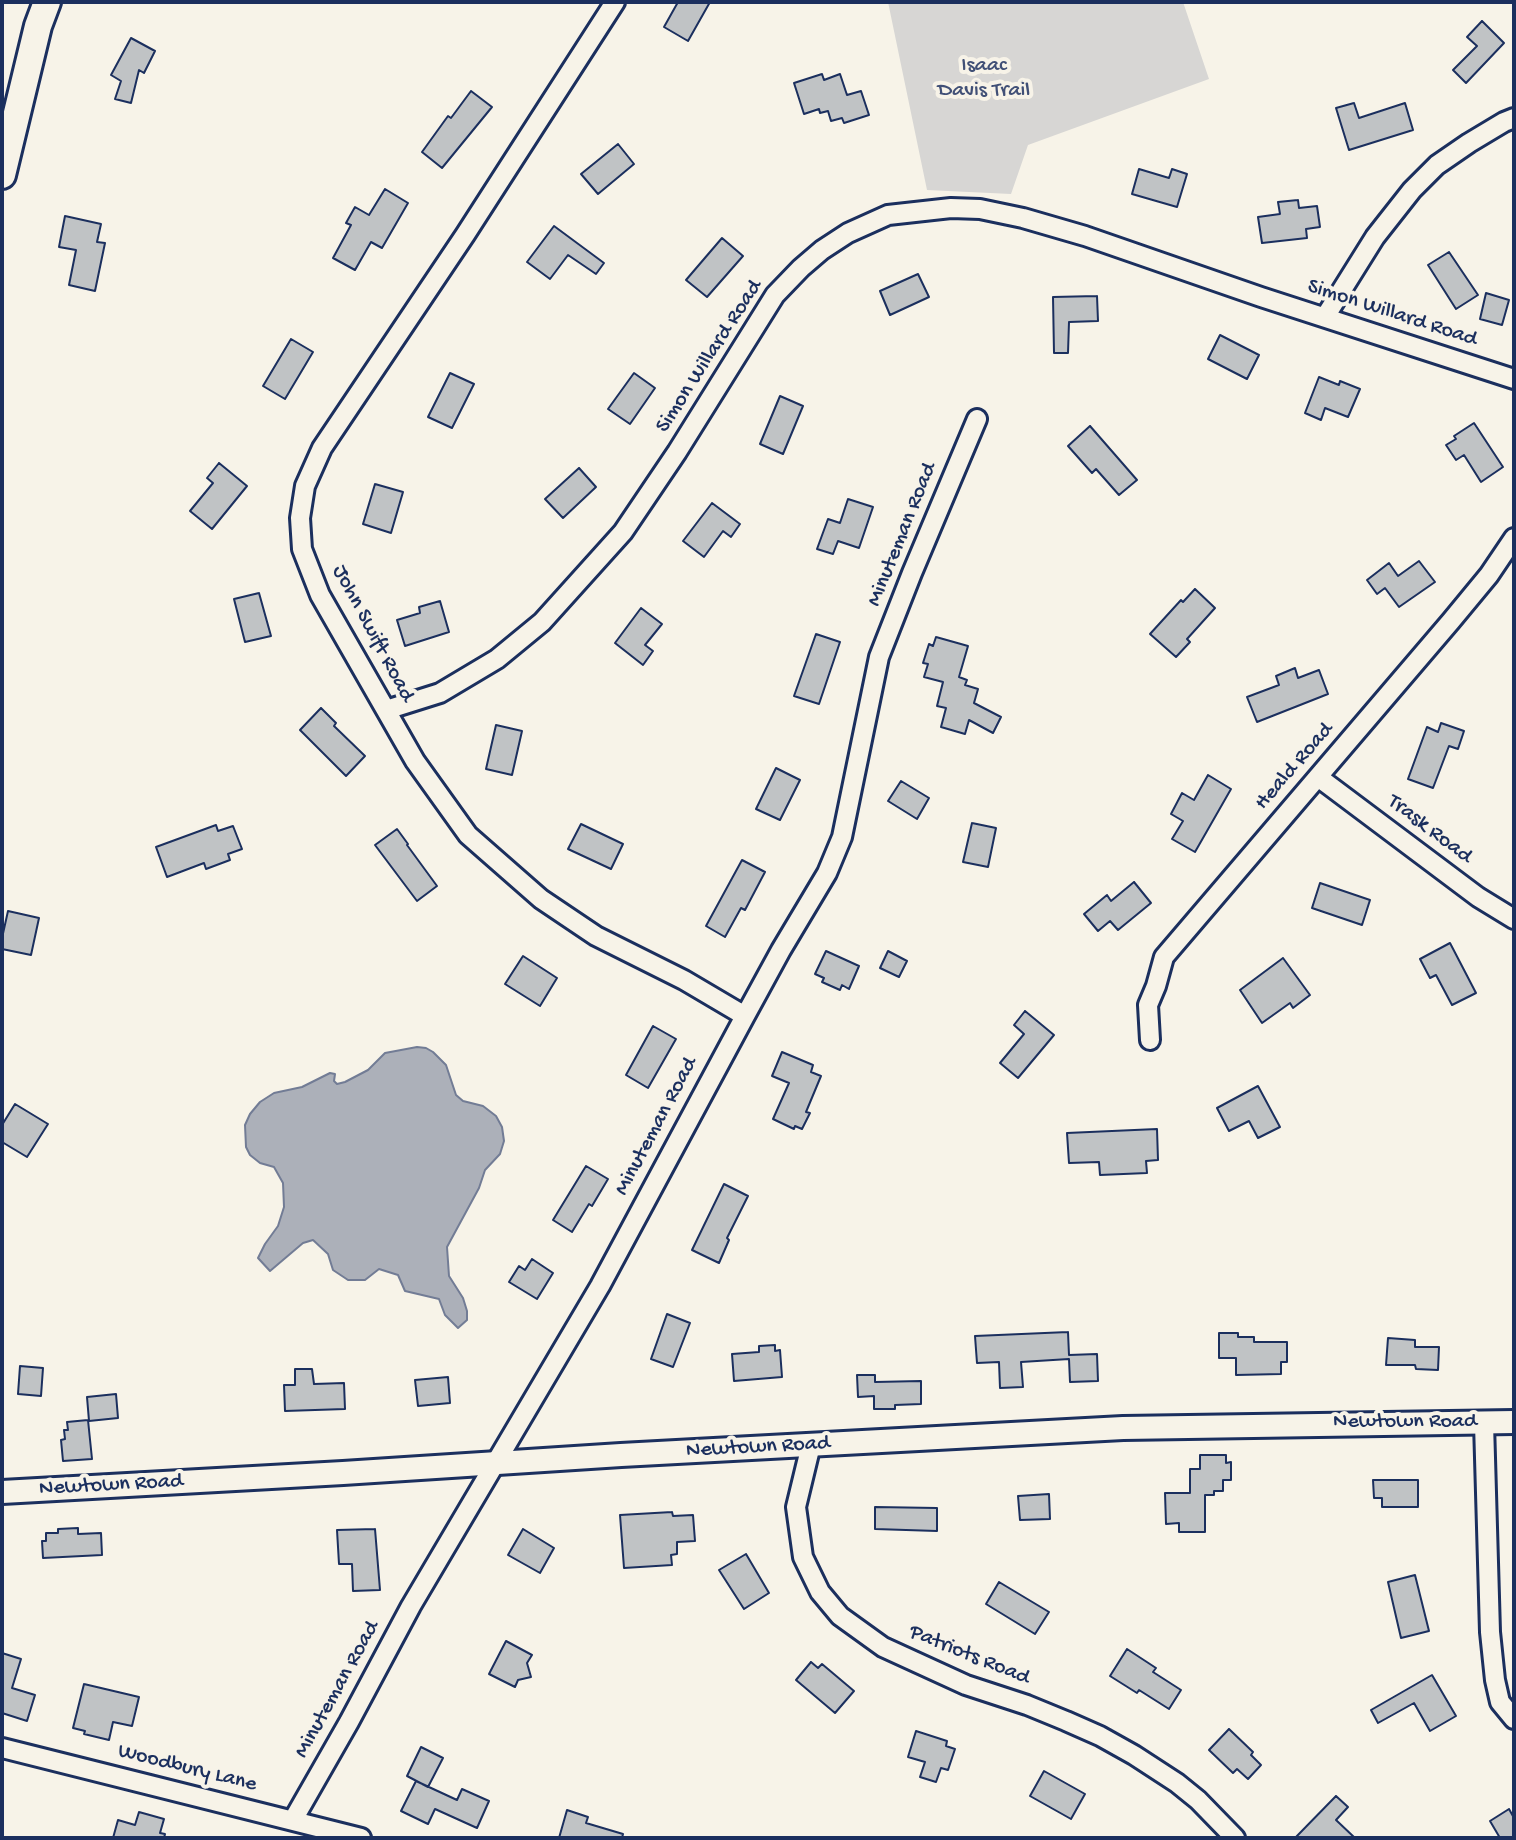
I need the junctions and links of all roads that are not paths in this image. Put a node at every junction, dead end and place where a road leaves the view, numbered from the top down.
1 (47, 2) edge
2 (615, 2) edge
3 (1514, 118) edge
4 (2, 175) edge
5 (1325, 317) junction
6 (1514, 379) edge
7 (977, 419) dead end
8 (1514, 538) edge
9 (386, 710) junction
10 (1318, 777) junction
11 (1514, 919) edge
12 (745, 1016) junction
13 (1150, 1040) dead end
14 (1514, 1422) edge
15 (1484, 1423) junction
16 (811, 1445) junction
17 (494, 1463) junction
18 (2, 1492) edge
19 (1514, 1719) edge
20 (2, 1748) edge
21 (293, 1820) junction
22 (361, 1838) edge
23 (1235, 1838) edge

1 - 4 main road
2 - 9 street, John Swift Road
3 - 5 street
5 - 6 street, Simon Willard Road
5 - 9 street, Simon Willard Road
7 - 12 street, Minuteman Road
8 - 10 street, Heald Road
9 - 12 street, John Swift Road
10 - 11 street, Trask Road
10 - 13 street, Heald Road
12 - 17 street, Minuteman Road
14 - 15 street, Newtown Road
15 - 16 street, Newtown Road
15 - 19 street
16 - 17 street, Newtown Road
16 - 23 street, Patriots Road
17 - 18 street, Newtown Road
17 - 21 street, Minuteman Road
20 - 21 street, Woodbury Lane
21 - 22 street, Woodbury Lane

